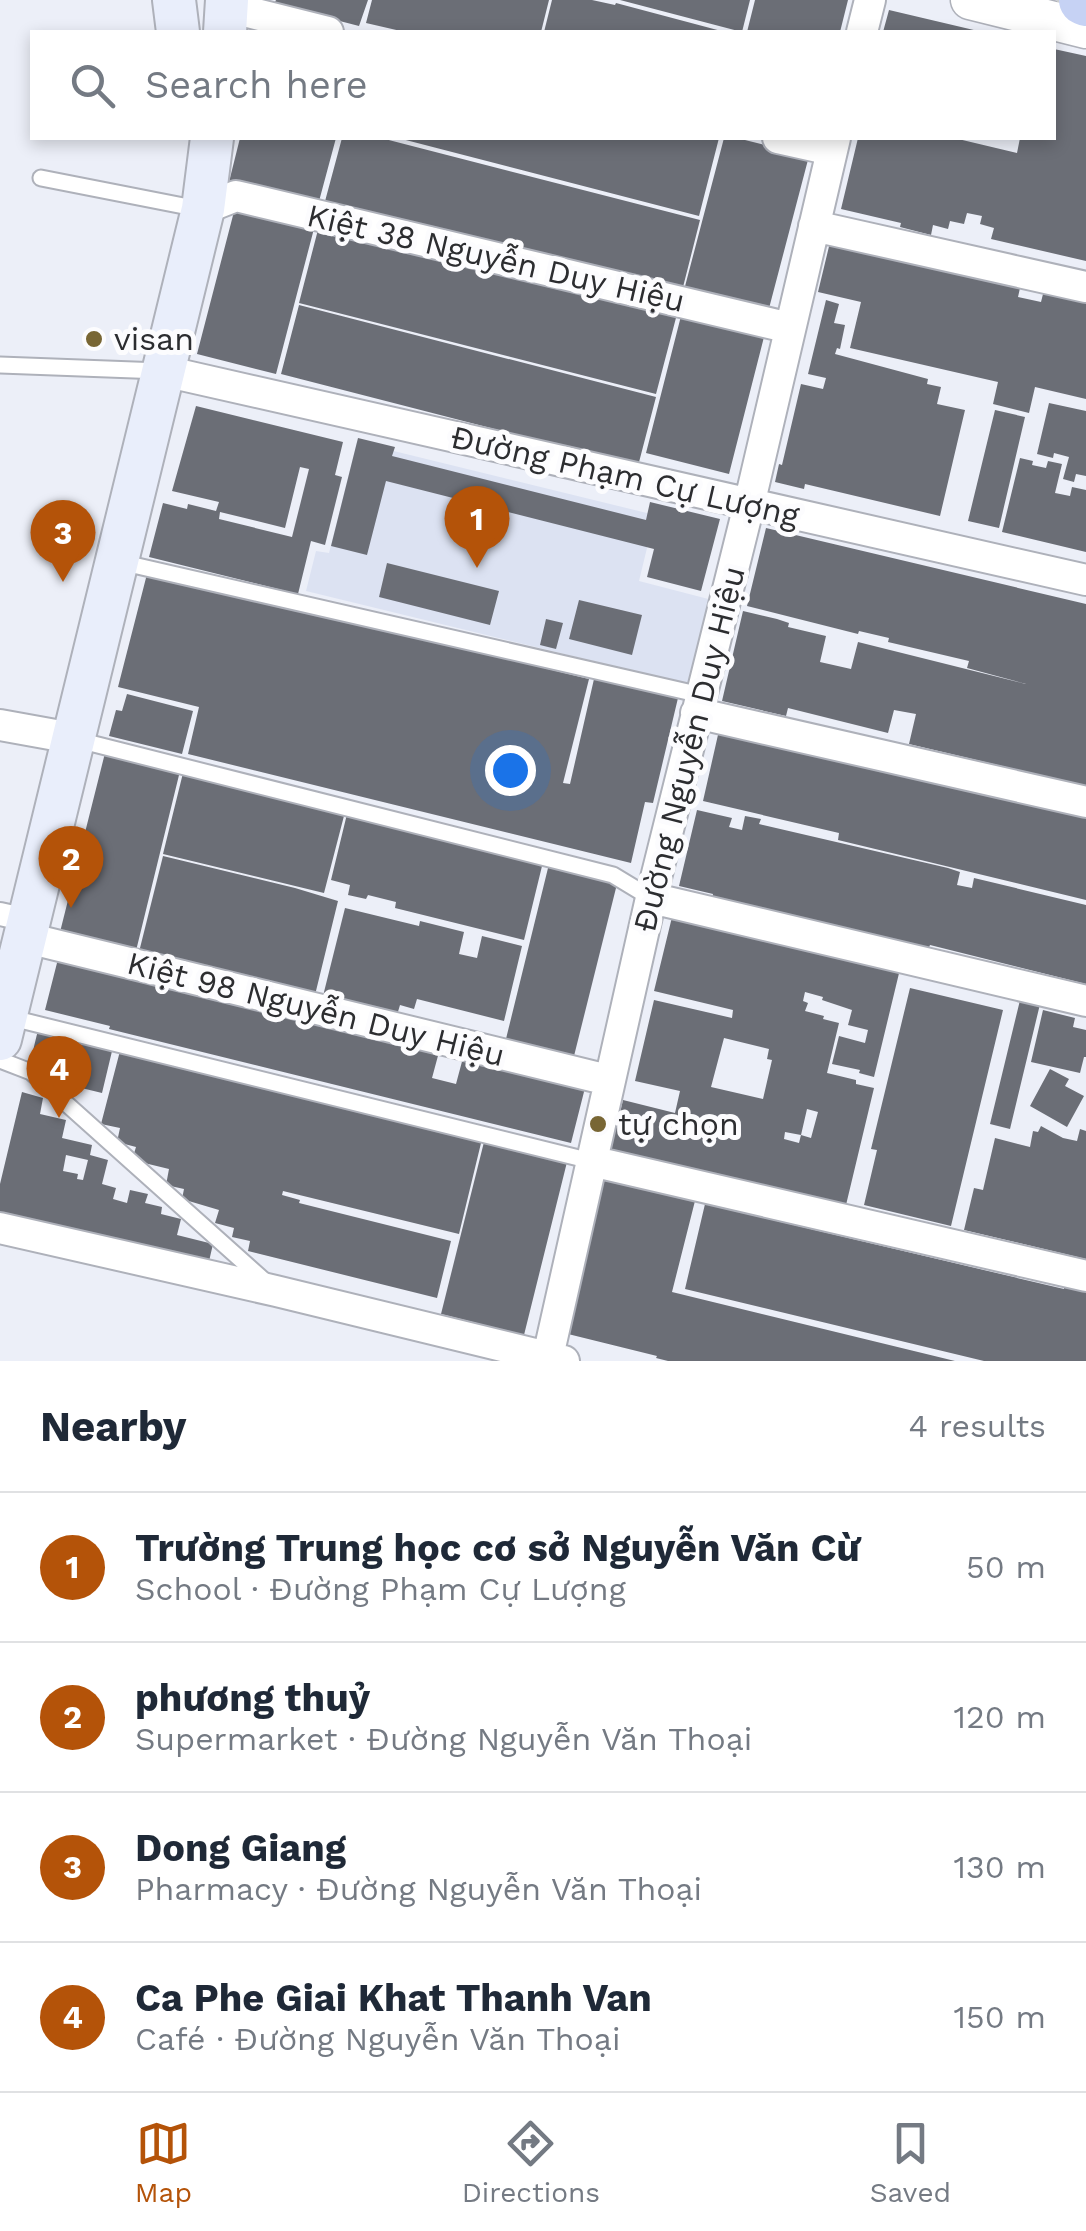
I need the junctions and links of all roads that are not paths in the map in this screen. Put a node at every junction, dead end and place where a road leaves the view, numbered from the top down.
1 (174, 0) edge
2 (870, 0) edge
3 (970, 0) edge
4 (227, 13) edge
5 (1086, 29) edge
6 (178, 30) edge
7 (317, 30) edge
8 (862, 30) edge
9 (193, 140) edge
10 (212, 140) edge
11 (797, 140) edge
12 (834, 144) edge
13 (40, 178) dead end
14 (203, 210) junction
15 (814, 226) junction
16 (1086, 287) edge
17 (790, 328) junction
18 (0, 365) edge
19 (164, 371) junction
20 (749, 505) junction
21 (117, 561) junction
22 (1086, 580) edge
23 (699, 704) junction
24 (0, 724) edge
25 (72, 738) junction
26 (1086, 802) edge
27 (651, 898) junction
28 (17, 924) edge
29 (1086, 1001) edge
30 (3, 1028) edge
31 (0, 1060) edge
32 (608, 1080) junction
33 (591, 1161) junction
34 (0, 1228) edge
35 (1086, 1276) edge
36 (276, 1291) junction
37 (553, 1360) edge

1 - 6 main road
2 - 8 street
3 - 5 street
4 - 7 street
9 - 14 main road
10 - 14 main road
11 - 12 street
12 - 15 street, Đường Nguyễn Duy Hiệu
13 - 14 lane
14 - 17 street, Kiệt 38 Nguyễn Duy Hiệu
14 - 19 main road
15 - 16 street
15 - 17 street, Đường Nguyễn Duy Hiệu
17 - 20 street, Đường Nguyễn Duy Hiệu
18 - 19 lane
19 - 20 street, Đường Phạm Cự Lượng
19 - 21 main road
20 - 22 street, Đường Phạm Cự Lượng
20 - 23 street, Đường Nguyễn Duy Hiệu
21 - 23 lane
21 - 25 main road
23 - 26 street
23 - 27 street, Đường Nguyễn Duy Hiệu
24 - 25 street
25 - 27 lane
25 - 28 main road
27 - 29 street
27 - 32 street, Đường Nguyễn Duy Hiệu
28 - 30 main road
28 - 32 street, Kiệt 98 Nguyễn Duy Hiệu
30 - 33 lane
31 - 36 lane
32 - 33 street, Đường Nguyễn Duy Hiệu
33 - 35 street
33 - 37 street, Đường Nguyễn Duy Hiệu
34 - 36 street
36 - 37 street

